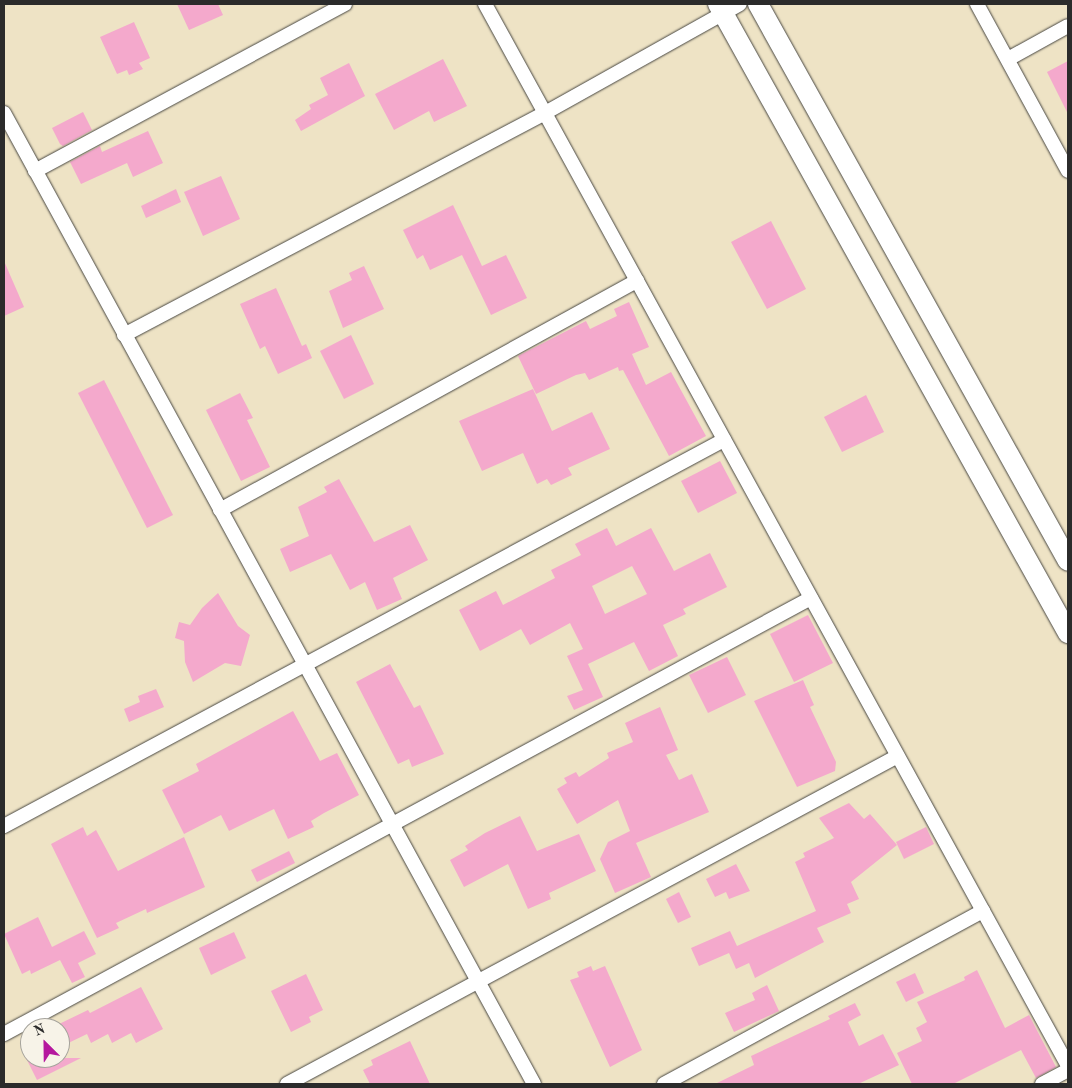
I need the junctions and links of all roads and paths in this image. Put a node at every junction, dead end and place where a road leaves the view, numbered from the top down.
1 (345, 4) edge
2 (485, 4) edge
3 (758, 4) edge
4 (978, 4) edge
5 (727, 7) edge
6 (1068, 26) edge
7 (1008, 59) junction
8 (4, 112) edge
9 (545, 114) junction
10 (1068, 170) edge
11 (35, 171) junction
12 (637, 281) junction
13 (124, 334) junction
14 (724, 440) junction
15 (220, 510) junction
16 (1068, 561) edge
17 (811, 598) junction
18 (1068, 633) edge
19 (303, 663) junction
20 (898, 756) junction
21 (4, 826) edge
22 (392, 826) junction
23 (983, 911) junction
24 (478, 982) junction
25 (4, 1034) edge
26 (1068, 1066) edge
27 (1068, 1070) edge
28 (287, 1084) edge
29 (534, 1084) edge
30 (664, 1084) edge
31 (1042, 1084) edge

1 - 11 street
2 - 9 street
3 - 16 main road
4 - 7 street
5 - 9 street
5 - 18 main road
6 - 7 street
7 - 10 street
8 - 11 street
9 - 12 street
9 - 13 street
11 - 13 street
12 - 14 street
12 - 15 street
13 - 15 street
14 - 17 street
14 - 19 street
15 - 19 street
17 - 20 street
17 - 22 street
19 - 21 street
19 - 22 street
20 - 23 street
20 - 24 street
22 - 24 street
22 - 25 street
23 - 26 street
23 - 30 street
24 - 28 street
24 - 29 street
27 - 31 street

